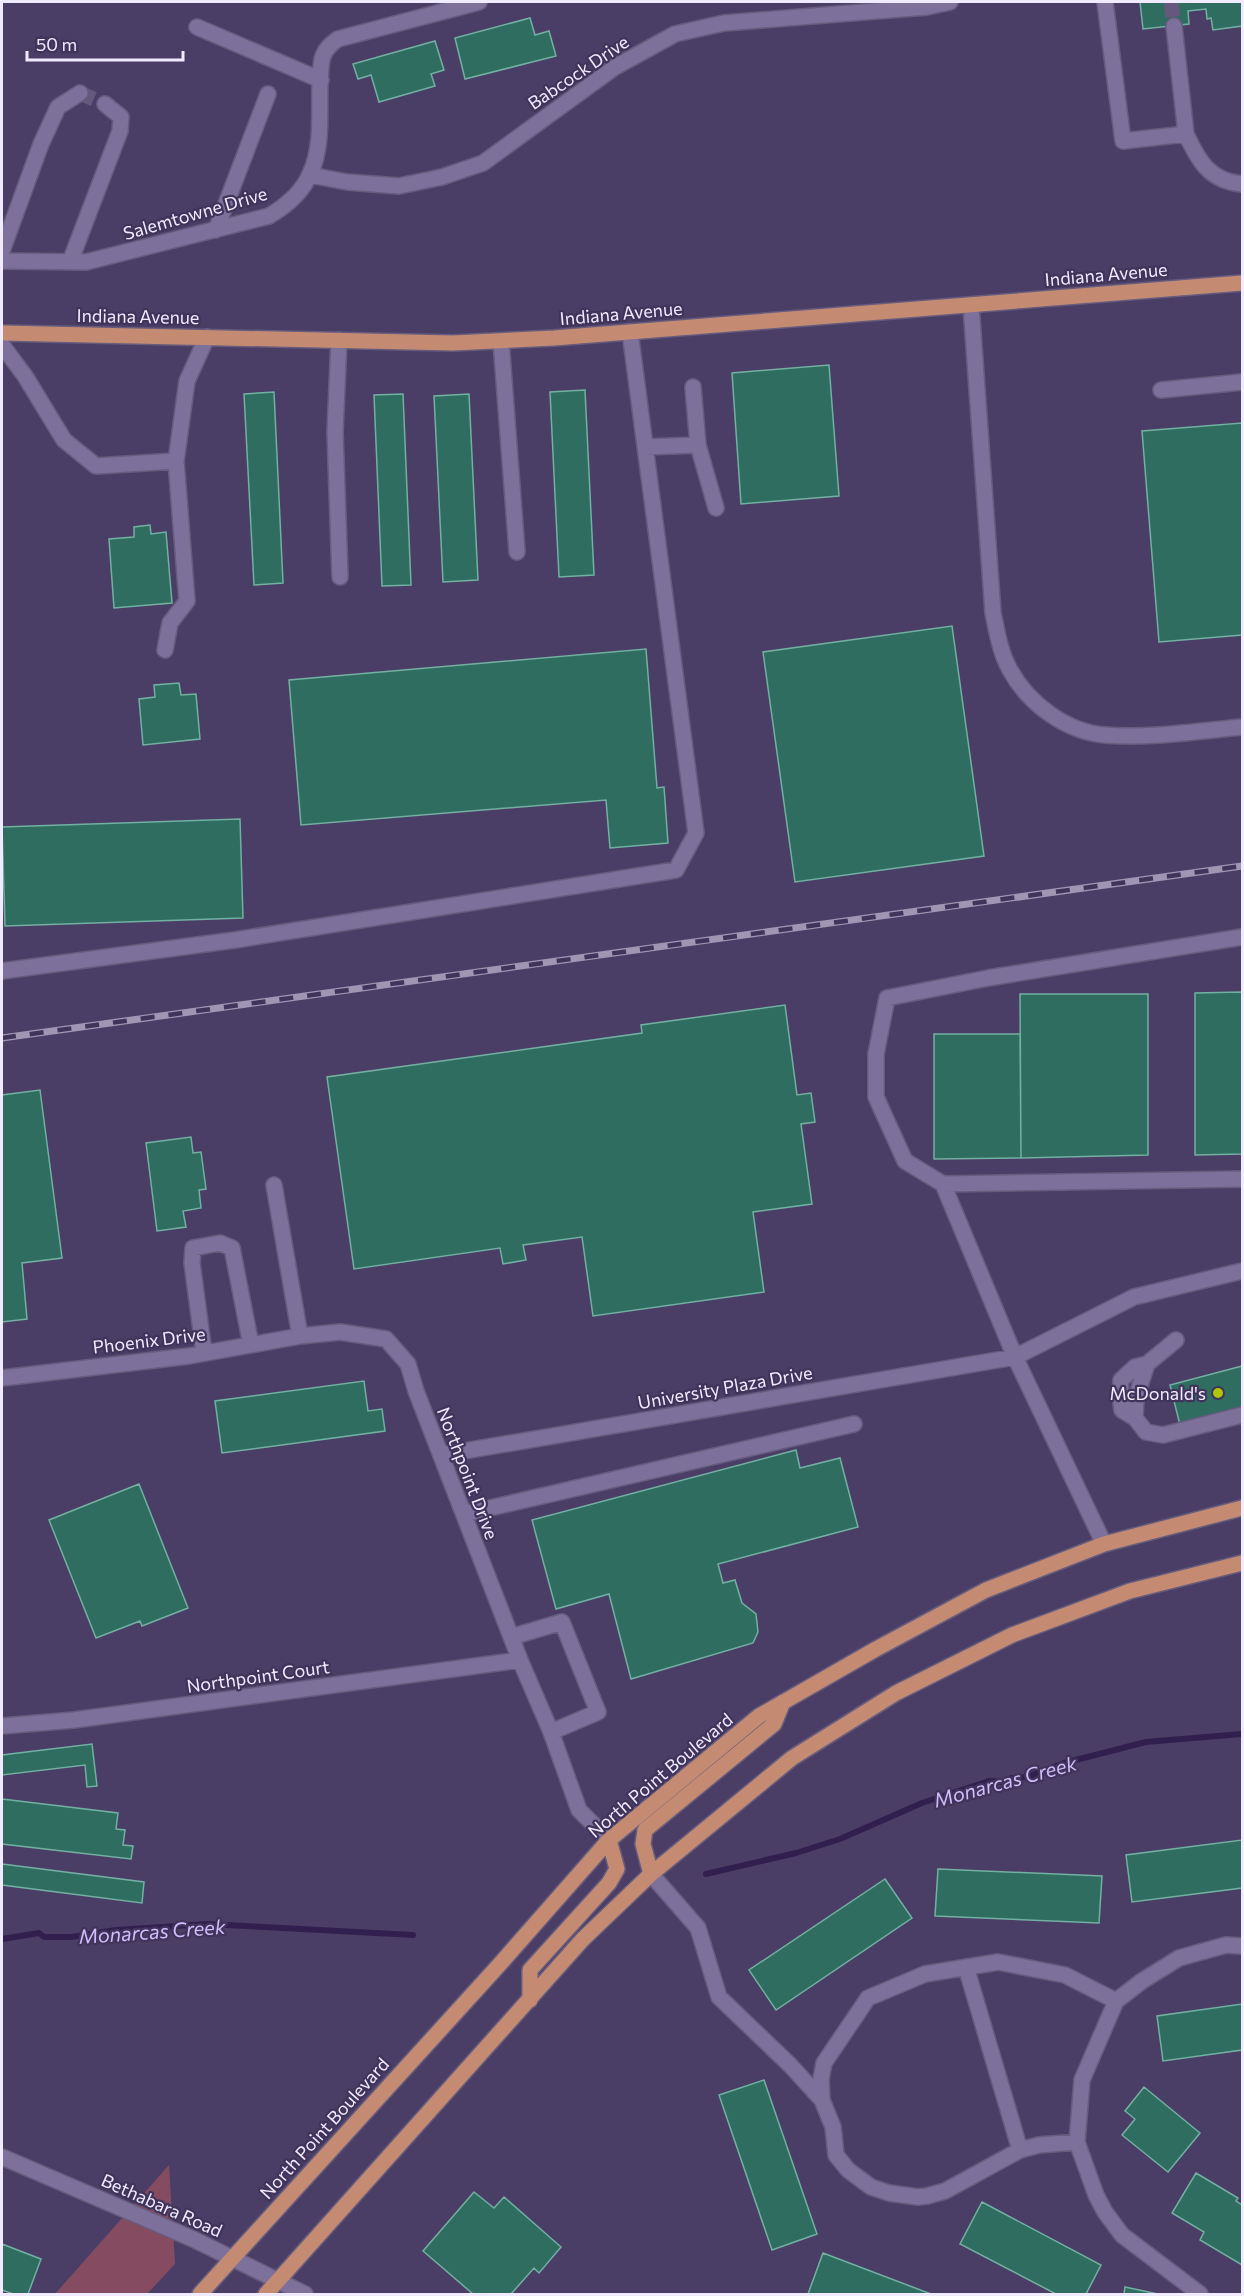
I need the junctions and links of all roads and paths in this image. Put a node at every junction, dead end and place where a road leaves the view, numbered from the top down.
1 (479, 2) edge
2 (950, 2) edge
3 (1105, 2) edge
4 (1174, 26) tunnel mouth
5 (197, 27) dead end
6 (321, 80) junction
7 (80, 93) dead end
8 (268, 94) dead end
9 (105, 104) tunnel mouth
10 (1186, 134) junction
11 (310, 175) junction
12 (1242, 184) edge
13 (216, 230) junction
14 (2, 251) edge
15 (2, 261) edge
16 (70, 262) junction
17 (1242, 283) edge
18 (971, 305) junction
19 (630, 332) junction
20 (2, 333) edge
21 (207, 338) junction
22 (339, 340) junction
23 (501, 341) junction
24 (2, 345) edge
25 (1242, 382) edge
26 (693, 387) dead end
27 (1161, 390) dead end
28 (698, 445) junction
29 (645, 447) junction
30 (176, 461) junction
31 (716, 508) dead end
32 (517, 552) dead end
33 (340, 577) dead end
34 (165, 650) dead end
35 (1242, 727) edge
36 (1242, 937) edge
37 (2, 971) edge
38 (1242, 1179) edge
39 (943, 1184) junction
40 (274, 1185) dead end
41 (1242, 1271) edge
42 (300, 1336) junction
43 (1176, 1340) dead end
44 (251, 1345) junction
45 (204, 1353) junction
46 (1016, 1357) junction
47 (2, 1378) edge
48 (1242, 1415) edge
49 (854, 1424) dead end
50 (441, 1455) junction
51 (1242, 1508) edge
52 (464, 1514) junction
53 (1104, 1544) junction
54 (1242, 1563) edge
55 (511, 1637) junction
56 (520, 1660) junction
57 (783, 1702) junction
58 (2, 1726) edge
59 (551, 1732) junction
60 (609, 1840) junction
61 (651, 1874) junction
62 (1242, 1946) edge
63 (966, 1967) junction
64 (530, 2000) junction
65 (1116, 2001) junction
66 (822, 2100) junction
67 (1077, 2142) junction
68 (1020, 2150) junction
69 (2, 2157) edge
70 (233, 2257) junction
71 (277, 2282) junction
72 (200, 2295) edge
73 (266, 2295) edge
74 (305, 2295) edge
75 (1200, 2295) edge

1 - 6 street, Salemtowne Drive
2 - 11 street, Babcock Drive
3 - 10 street
4 - 10 street
5 - 6 street
6 - 11 street, Salemtowne Drive
7 - 14 street
8 - 13 street
9 - 16 street
10 - 12 street
11 - 13 street, Salemtowne Drive
13 - 16 street, Salemtowne Drive
15 - 16 street, Salemtowne Drive
17 - 18 main road, Indiana Avenue
18 - 19 main road, Indiana Avenue
18 - 35 street
19 - 23 main road, Indiana Avenue
19 - 29 street
20 - 21 main road, Indiana Avenue
21 - 22 main road, Indiana Avenue
21 - 30 street
22 - 23 main road, Indiana Avenue
22 - 33 street
23 - 32 street
24 - 30 street
25 - 27 street
26 - 28 street
28 - 29 street
28 - 31 street
29 - 37 street
30 - 34 street
36 - 39 street
38 - 39 street
39 - 46 street
40 - 42 street
41 - 46 street, University Plaza Drive
42 - 44 street, Phoenix Drive
42 - 50 street, Northpoint Drive
43 - 48 street
44 - 45 street, Phoenix Drive
44 - 45 street
45 - 47 street, Phoenix Drive
46 - 50 street, University Plaza Drive
46 - 53 street
49 - 52 street
50 - 52 street, Northpoint Drive
51 - 53 main road, North Point Boulevard
52 - 55 street, Northpoint Drive
53 - 57 main road, North Point Boulevard
54 - 61 main road
55 - 56 street, Northpoint Drive
55 - 59 street
56 - 58 street, Northpoint Court
56 - 59 street, Northpoint Drive
57 - 60 main road, North Point Boulevard
57 - 61 main road
59 - 60 street, Northpoint Drive
60 - 64 main road
60 - 70 main road, North Point Boulevard
61 - 64 main road
61 - 66 street
62 - 65 street
63 - 65 street
63 - 66 street
63 - 68 street
64 - 71 main road
65 - 67 street
66 - 68 street
67 - 68 street
67 - 75 street
69 - 70 street, Bethabara Road
70 - 71 street, Bethabara Road
70 - 72 main road, North Point Boulevard
71 - 73 main road
71 - 74 street, Bethabara Road

